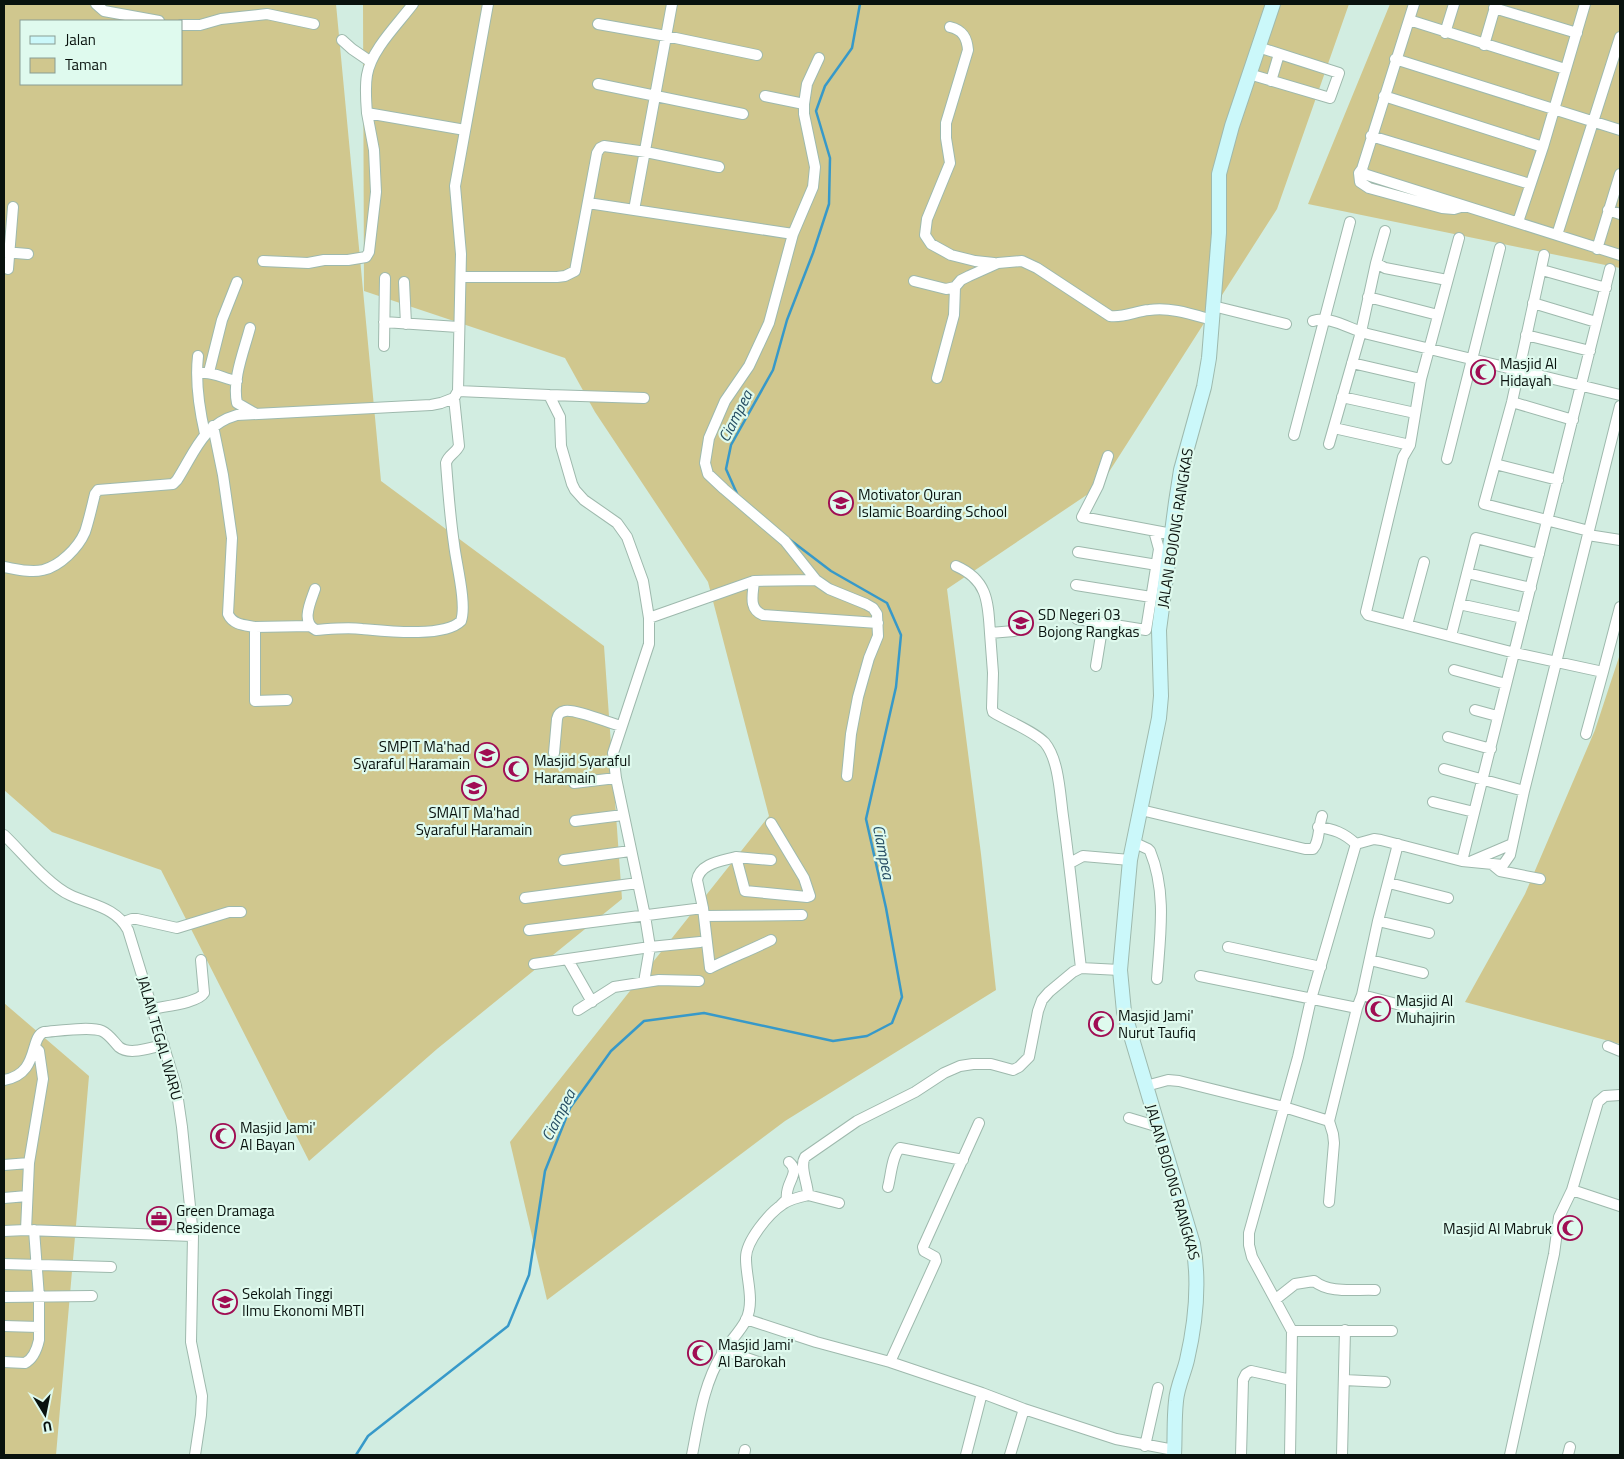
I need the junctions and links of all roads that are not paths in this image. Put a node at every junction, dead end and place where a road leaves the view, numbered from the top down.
1 (96, 4) edge
2 (262, 4) edge
3 (413, 4) edge
4 (488, 4) edge
5 (672, 4) edge
6 (1273, 4) edge
7 (1414, 4) edge
8 (1454, 4) edge
9 (1585, 4) edge
10 (1495, 6) edge
11 (261, 15) junction
12 (154, 20) edge
13 (1409, 20) junction
14 (314, 24) dead end
15 (598, 24) dead end
16 (182, 25) edge
17 (950, 27) dead end
18 (1445, 33) junction
19 (1577, 33) junction
20 (666, 36) junction
21 (1620, 37) edge
22 (342, 40) dead end
23 (1484, 45) junction
24 (1258, 47) junction
25 (1279, 54) junction
26 (757, 55) dead end
27 (818, 58) dead end
28 (1395, 59) junction
29 (371, 62) junction
30 (1565, 69) junction
31 (1249, 74) junction
32 (1271, 81) junction
33 (598, 84) dead end
34 (655, 96) junction
35 (765, 96) dead end
36 (1384, 96) junction
37 (804, 104) junction
38 (1553, 108) junction
39 (366, 114) junction
40 (743, 114) dead end
41 (1594, 121) junction
42 (465, 130) junction
43 (1620, 130) edge
44 (1372, 136) junction
45 (1543, 147) junction
46 (646, 152) junction
47 (720, 167) dead end
48 (1620, 174) edge
49 (1530, 184) junction
50 (588, 203) junction
51 (13, 207) dead end
52 (634, 210) junction
53 (1608, 210) junction
54 (1620, 214) edge
55 (1350, 222) dead end
56 (1518, 222) junction
57 (1385, 231) dead end
58 (793, 234) junction
59 (1557, 235) junction
60 (1459, 238) dead end
61 (1500, 248) dead end
62 (1597, 249) junction
63 (6, 252) edge
64 (28, 254) dead end
65 (1544, 255) dead end
66 (1620, 255) edge
67 (263, 260) dead end
68 (998, 263) junction
69 (1376, 263) junction
70 (8, 269) dead end
71 (1610, 269) dead end
72 (1542, 270) junction
73 (385, 278) dead end
74 (461, 278) junction
75 (1448, 280) junction
76 (914, 281) dead end
77 (237, 282) dead end
78 (404, 282) dead end
79 (955, 287) junction
80 (1606, 288) junction
81 (1368, 297) junction
82 (1534, 303) junction
83 (1212, 306) junction
84 (1438, 314) junction
85 (1325, 319) junction
86 (1212, 320) junction
87 (384, 322) junction
88 (1313, 322) dead end
89 (1596, 322) junction
90 (406, 324) junction
91 (1286, 324) dead end
92 (458, 327) junction
93 (250, 328) dead end
94 (1361, 332) junction
95 (1526, 335) junction
96 (384, 346) dead end
97 (1430, 349) junction
98 (1590, 351) junction
99 (198, 356) dead end
100 (1473, 358) junction
101 (1352, 363) junction
102 (1519, 369) junction
103 (209, 372) junction
104 (196, 373) junction
105 (938, 378) dead end
106 (1421, 379) junction
107 (237, 381) junction
108 (1581, 385) junction
109 (456, 395) junction
110 (549, 395) junction
111 (1620, 395) edge
112 (1342, 397) junction
113 (644, 398) dead end
114 (1512, 402) junction
115 (1620, 406) edge
116 (1415, 413) junction
117 (257, 415) junction
118 (1572, 420) junction
119 (213, 426) junction
120 (1334, 428) junction
121 (205, 434) junction
122 (1294, 435) dead end
123 (1329, 444) dead end
124 (1410, 445) junction
125 (1108, 456) dead end
126 (1447, 459) dead end
127 (1494, 464) junction
128 (1558, 480) junction
129 (1547, 520) junction
130 (1154, 531) junction
131 (1589, 533) junction
132 (1172, 534) junction
133 (1620, 540) edge
134 (1078, 552) dead end
135 (1539, 554) junction
136 (1424, 562) dead end
137 (1156, 564) junction
138 (956, 566) dead end
139 (4, 567) edge
140 (1467, 573) junction
141 (816, 580) junction
142 (754, 581) junction
143 (1076, 585) dead end
144 (1531, 588) junction
145 (315, 589) dead end
146 (1151, 597) junction
147 (1459, 604) junction
148 (1620, 607) edge
149 (649, 618) junction
150 (1523, 618) junction
151 (1077, 619) dead end
152 (878, 622) junction
153 (1103, 623) junction
154 (1407, 625) junction
155 (310, 626) junction
156 (255, 627) junction
157 (1014, 631) dead end
158 (990, 633) junction
159 (1451, 636) junction
160 (1514, 653) junction
161 (1556, 662) junction
162 (1096, 666) dead end
163 (1454, 670) dead end
164 (1603, 672) junction
165 (1506, 684) junction
166 (287, 700) dead end
167 (1475, 710) dead end
168 (1497, 716) junction
169 (621, 726) junction
170 (1586, 734) dead end
171 (1448, 737) dead end
172 (1491, 749) junction
173 (554, 753) dead end
174 (1444, 770) dead end
175 (847, 776) dead end
176 (616, 778) junction
177 (1483, 780) junction
178 (574, 783) dead end
179 (1524, 791) junction
180 (1433, 802) dead end
181 (1142, 810) junction
182 (1474, 812) junction
183 (623, 815) junction
184 (1322, 816) dead end
185 (575, 821) dead end
186 (771, 823) dead end
187 (1318, 827) junction
188 (4, 835) edge
189 (1135, 844) junction
190 (1356, 844) junction
191 (1398, 844) junction
192 (1512, 844) junction
193 (630, 851) junction
194 (736, 857) junction
195 (564, 860) dead end
196 (771, 860) dead end
197 (1130, 860) junction
198 (1466, 861) junction
199 (1070, 862) junction
200 (1491, 864) junction
201 (1540, 879) dead end
202 (638, 882) junction
203 (1389, 883) junction
204 (525, 898) dead end
205 (1448, 898) dead end
206 (241, 912) dead end
207 (704, 912) junction
208 (802, 915) dead end
209 (645, 916) junction
210 (1378, 921) junction
211 (124, 922) junction
212 (529, 930) dead end
213 (1429, 932) dead end
214 (771, 940) dead end
215 (700, 942) dead end
216 (1228, 947) dead end
217 (650, 948) junction
218 (201, 960) dead end
219 (568, 960) junction
220 (1370, 960) junction
221 (534, 964) dead end
222 (1321, 967) junction
223 (1081, 968) junction
224 (1120, 970) junction
225 (1423, 973) dead end
226 (1200, 976) dead end
227 (1157, 979) dead end
228 (699, 981) dead end
229 (644, 982) junction
230 (1362, 994) junction
231 (1311, 998) junction
232 (592, 1002) junction
233 (1358, 1008) junction
234 (152, 1009) junction
235 (1416, 1009) dead end
236 (578, 1010) dead end
237 (164, 1045) junction
238 (1608, 1046) dead end
239 (35, 1047) junction
240 (1620, 1051) edge
241 (4, 1080) edge
242 (1146, 1086) junction
243 (1620, 1095) edge
244 (1284, 1107) junction
245 (1129, 1118) dead end
246 (1329, 1121) junction
247 (979, 1123) dead end
248 (1159, 1127) junction
249 (963, 1160) junction
250 (789, 1162) dead end
251 (29, 1163) junction
252 (4, 1165) edge
253 (888, 1187) dead end
254 (1572, 1190) junction
255 (808, 1195) junction
256 (27, 1196) junction
257 (4, 1198) edge
258 (1329, 1202) dead end
259 (839, 1203) dead end
260 (781, 1206) junction
261 (1620, 1206) edge
262 (30, 1230) junction
263 (4, 1231) edge
264 (193, 1236) junction
265 (4, 1264) edge
266 (36, 1265) junction
267 (111, 1267) dead end
268 (1375, 1290) dead end
269 (92, 1296) dead end
270 (4, 1297) edge
271 (39, 1297) junction
272 (1276, 1298) junction
273 (746, 1319) junction
274 (4, 1326) edge
275 (39, 1327) junction
276 (1345, 1330) junction
277 (1392, 1330) dead end
278 (1292, 1331) junction
279 (722, 1352) junction
280 (4, 1362) edge
281 (890, 1362) junction
282 (761, 1363) dead end
283 (1291, 1380) junction
284 (1344, 1380) junction
285 (1385, 1382) dead end
286 (1158, 1388) dead end
287 (982, 1393) junction
288 (1024, 1409) junction
289 (1145, 1446) junction
290 (1174, 1453) edge
291 (194, 1455) edge
292 (692, 1455) edge
293 (966, 1455) edge
294 (1010, 1455) edge
295 (1241, 1455) edge
296 (1290, 1455) edge
297 (1342, 1455) edge
298 (1510, 1455) edge

1 - 12 street
2 - 11 street
3 - 29 street
4 - 42 street
5 - 20 street
6 - 24 main road, JALAN BOJONG RANGKAS
7 - 13 street
8 - 18 street
9 - 19 street
10 - 19 street
10 - 23 street
11 - 14 street
11 - 16 street
13 - 18 street
13 - 28 street
15 - 20 street
17 - 68 street
18 - 23 street
19 - 30 street
20 - 26 street
20 - 34 street
21 - 41 street
22 - 29 street
23 - 30 street
24 - 25 street
24 - 31 main road, JALAN BOJONG RANGKAS
25 - 32 street
25 - 32 street
27 - 37 street
28 - 36 street
28 - 38 street
29 - 39 street
30 - 38 street
31 - 32 street
31 - 83 main road, JALAN BOJONG RANGKAS
33 - 34 street
34 - 40 street
34 - 46 street
35 - 37 street
36 - 44 street
36 - 45 street
37 - 58 street
38 - 41 street
38 - 45 street
39 - 42 street
39 - 67 street
41 - 43 street
41 - 59 street
42 - 74 street
44 - 49 street
44 - 56 street
45 - 49 street
46 - 47 street
46 - 50 street
46 - 52 street
48 - 53 street
49 - 56 street
50 - 52 street
50 - 74 street
51 - 63 street
52 - 58 street
53 - 54 street
53 - 62 street
55 - 85 street
56 - 59 street
57 - 69 street
58 - 141 street
59 - 62 street
60 - 75 street
61 - 100 street
62 - 66 street
63 - 64 street
63 - 70 street
65 - 72 street
68 - 79 street
68 - 86 street
69 - 75 street
69 - 81 street
71 - 80 street
72 - 80 street
72 - 82 street
73 - 87 street
74 - 92 street
75 - 84 street
76 - 79 street
77 - 103 street
78 - 90 street
79 - 105 street
80 - 89 street
81 - 84 street
81 - 94 street
82 - 89 street
82 - 95 street
83 - 86 main road, JALAN BOJONG RANGKAS
83 - 91 street
84 - 97 street
85 - 88 street
85 - 94 street
85 - 122 street
86 - 132 main road, JALAN BOJONG RANGKAS
87 - 90 street
87 - 96 street
89 - 98 street
90 - 92 street
92 - 109 street
93 - 107 street
94 - 97 street
94 - 101 street
95 - 98 street
95 - 102 street
97 - 100 street
97 - 106 street
98 - 108 street
99 - 104 street
100 - 102 street
100 - 126 street
101 - 106 street
101 - 112 street
102 - 108 street
102 - 114 street
103 - 104 street
103 - 107 street
104 - 121 street
106 - 116 street
107 - 117 street
108 - 111 street
108 - 118 street
109 - 110 street
109 - 117 street
109 - 155 street
110 - 113 street
110 - 149 street
112 - 116 street
112 - 120 street
114 - 118 street
114 - 127 street
115 - 131 street
116 - 124 street
117 - 119 street
118 - 128 street
119 - 121 street
119 - 156 street
120 - 123 street
120 - 124 street
121 - 139 street
124 - 154 street
125 - 130 street
127 - 128 street
127 - 129 street
128 - 129 street
129 - 131 street
129 - 135 street
130 - 132 street
130 - 137 street
131 - 133 street
131 - 161 street
132 - 181 main road, JALAN BOJONG RANGKAS
134 - 137 street
135 - 140 street
135 - 144 street
136 - 154 street
137 - 146 street
138 - 158 street
140 - 144 street
140 - 147 street
141 - 142 street
141 - 152 street
142 - 149 street
142 - 152 street
143 - 146 street
144 - 150 street
145 - 155 street
146 - 153 street
147 - 150 street
147 - 159 street
148 - 164 street
149 - 169 street
150 - 160 street
151 - 153 street
152 - 175 street
153 - 162 street
154 - 159 street
155 - 156 street
156 - 166 street
157 - 158 street
158 - 199 street
159 - 160 street
160 - 161 street
160 - 165 street
161 - 164 street
161 - 179 street
163 - 165 street
164 - 170 street
165 - 168 street
167 - 168 street
168 - 172 street
169 - 173 street
169 - 176 street
171 - 172 street
172 - 177 street
174 - 177 street
176 - 178 street
176 - 183 street
177 - 179 street
177 - 182 street
179 - 192 street
180 - 182 street
181 - 187 street
181 - 189 main road, JALAN BOJONG RANGKAS
182 - 198 street
183 - 185 street
183 - 193 street
184 - 187 street
186 - 194 street
187 - 190 street
188 - 211 street
189 - 197 main road, JALAN BOJONG RANGKAS
189 - 227 street
190 - 191 street
190 - 222 street
191 - 198 street
191 - 203 street
192 - 198 street
192 - 200 street
193 - 195 street
193 - 202 street
194 - 196 street
194 - 207 street
197 - 199 street
197 - 224 main road, JALAN BOJONG RANGKAS
198 - 200 street
199 - 223 street
200 - 201 street
202 - 204 street
202 - 209 street
203 - 205 street
203 - 210 street
206 - 211 street
207 - 208 street
207 - 209 street
207 - 214 street
209 - 212 street
209 - 217 street
210 - 213 street
210 - 220 street
211 - 234 street, JALAN TEGAL WARU
215 - 217 street
216 - 222 street
217 - 219 street
217 - 229 street
218 - 234 street
219 - 221 street
219 - 232 street
220 - 225 street
220 - 230 street
222 - 231 street
223 - 224 street
223 - 255 street
224 - 242 main road, JALAN BOJONG RANGKAS
226 - 231 street
228 - 229 street
229 - 232 street
230 - 233 street
230 - 235 street
231 - 233 street
231 - 244 street
232 - 236 street
233 - 246 street
234 - 237 street, JALAN TEGAL WARU
237 - 239 street
237 - 264 street, JALAN TEGAL WARU
238 - 240 street
239 - 241 street
239 - 251 street
242 - 244 street
242 - 248 main road, JALAN BOJONG RANGKAS
243 - 254 street
244 - 246 street
244 - 272 street
245 - 248 street
246 - 258 street
247 - 249 street
248 - 290 main road, JALAN BOJONG RANGKAS
249 - 253 street
249 - 281 street
250 - 260 street
251 - 252 street
251 - 256 street
254 - 261 street
254 - 298 street
255 - 259 street
255 - 260 street
256 - 257 street
256 - 262 street
260 - 273 street
262 - 263 street
262 - 264 street
262 - 266 street
264 - 291 street, JALAN TEGAL WARU
265 - 266 street
266 - 267 street
266 - 271 street
268 - 272 street
269 - 271 street
270 - 271 street
271 - 275 street
272 - 278 street
273 - 279 street
273 - 281 street
274 - 275 street
275 - 280 street
276 - 277 street
276 - 278 street
276 - 284 street
278 - 283 street
279 - 282 street
279 - 292 street
281 - 287 street
283 - 295 street
283 - 296 street
284 - 285 street
284 - 297 street
286 - 289 street
287 - 288 street
287 - 293 street
288 - 289 street
288 - 294 street
289 - 290 street

